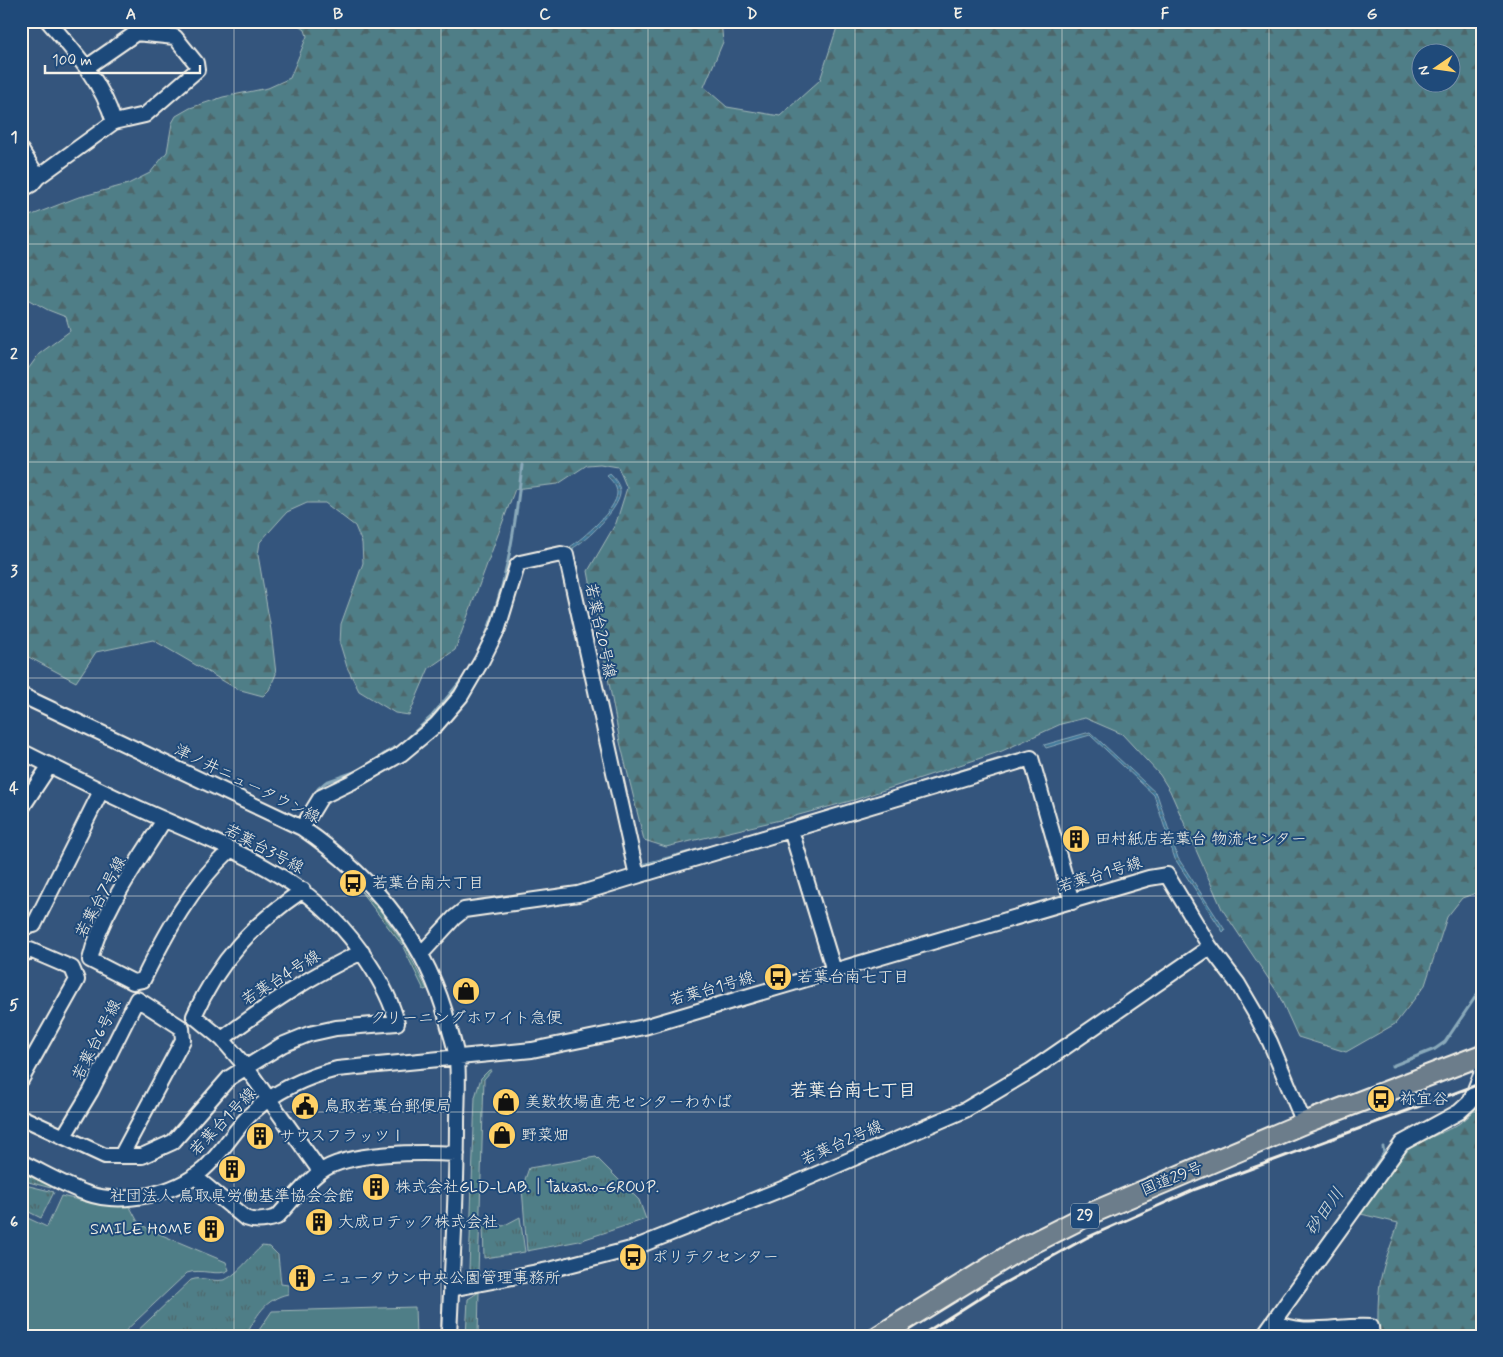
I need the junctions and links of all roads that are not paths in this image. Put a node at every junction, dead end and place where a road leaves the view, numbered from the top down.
1 (48, 21) edge
2 (87, 67) junction
3 (114, 122) junction
4 (21, 150) edge
5 (38, 177) junction
6 (21, 190) edge
7 (21, 695) edge
8 (21, 751) edge
9 (50, 765) junction
10 (101, 791) junction
11 (21, 809) edge
12 (164, 820) junction
13 (302, 828) junction
14 (791, 830) junction
15 (231, 849) junction
16 (637, 876) junction
17 (303, 890) junction
18 (1072, 902) junction
19 (21, 928) edge
20 (1210, 947) junction
21 (362, 952) junction
22 (421, 954) junction
23 (21, 956) edge
24 (834, 971) junction
25 (222, 1039) junction
26 (1482, 1055) edge
27 (457, 1059) junction
28 (1482, 1064) edge
29 (246, 1067) junction
30 (21, 1080) edge
31 (269, 1100) junction
32 (21, 1117) edge
33 (1304, 1123) junction
34 (64, 1136) junction
35 (457, 1154) junction
36 (121, 1156) junction
37 (21, 1162) edge
38 (320, 1171) junction
39 (194, 1176) junction
40 (451, 1290) junction
41 (1274, 1321) junction
42 (449, 1336) edge
43 (878, 1336) edge
44 (1263, 1336) edge
45 (1372, 1336) edge

1 - 2 street
2 - 3 street
2 - 3 street
3 - 5 street
4 - 5 street
5 - 6 street
7 - 13 street, 津ノ井ニュータウン線
8 - 9 street, 若葉台3号線
9 - 10 street, 若葉台3号線
9 - 11 street
10 - 12 street, 若葉台3号線
10 - 19 street
12 - 15 street, 若葉台3号線
12 - 15 street, 若葉台7号線
13 - 16 street, 若葉台20号線
13 - 22 street, 津ノ井ニュータウン線
14 - 16 street
14 - 18 street
14 - 24 street
15 - 17 street, 若葉台3号線
16 - 22 street
17 - 21 street, 若葉台3号線
17 - 25 street
18 - 20 street, 若葉台1号線
18 - 24 street, 若葉台1号線
20 - 33 street, 若葉台1号線
20 - 40 street, 若葉台2号線
21 - 25 street, 若葉台4号線
21 - 29 street, 若葉台3号線
22 - 27 street, 津ノ井ニュータウン線
23 - 30 street
24 - 27 street, 若葉台1号線
25 - 29 street
26 - 33 highway, 国道29号 / 29
27 - 31 street, 若葉台1号線
27 - 35 street, 津ノ井ニュータウン線
28 - 41 street
29 - 31 street
29 - 36 street, 若葉台3号線
31 - 38 street
31 - 39 street, 若葉台1号線
32 - 34 street, 若葉台3号線
33 - 43 highway, 国道29号 / 29
34 - 36 street, 若葉台3号線
34 - 36 street, 若葉台6号線
35 - 38 street
35 - 40 street, 津ノ井ニュータウン線
37 - 39 street, 若葉台1号線
38 - 39 street
40 - 42 street, 津ノ井ニュータウン線
41 - 44 street
41 - 45 street

